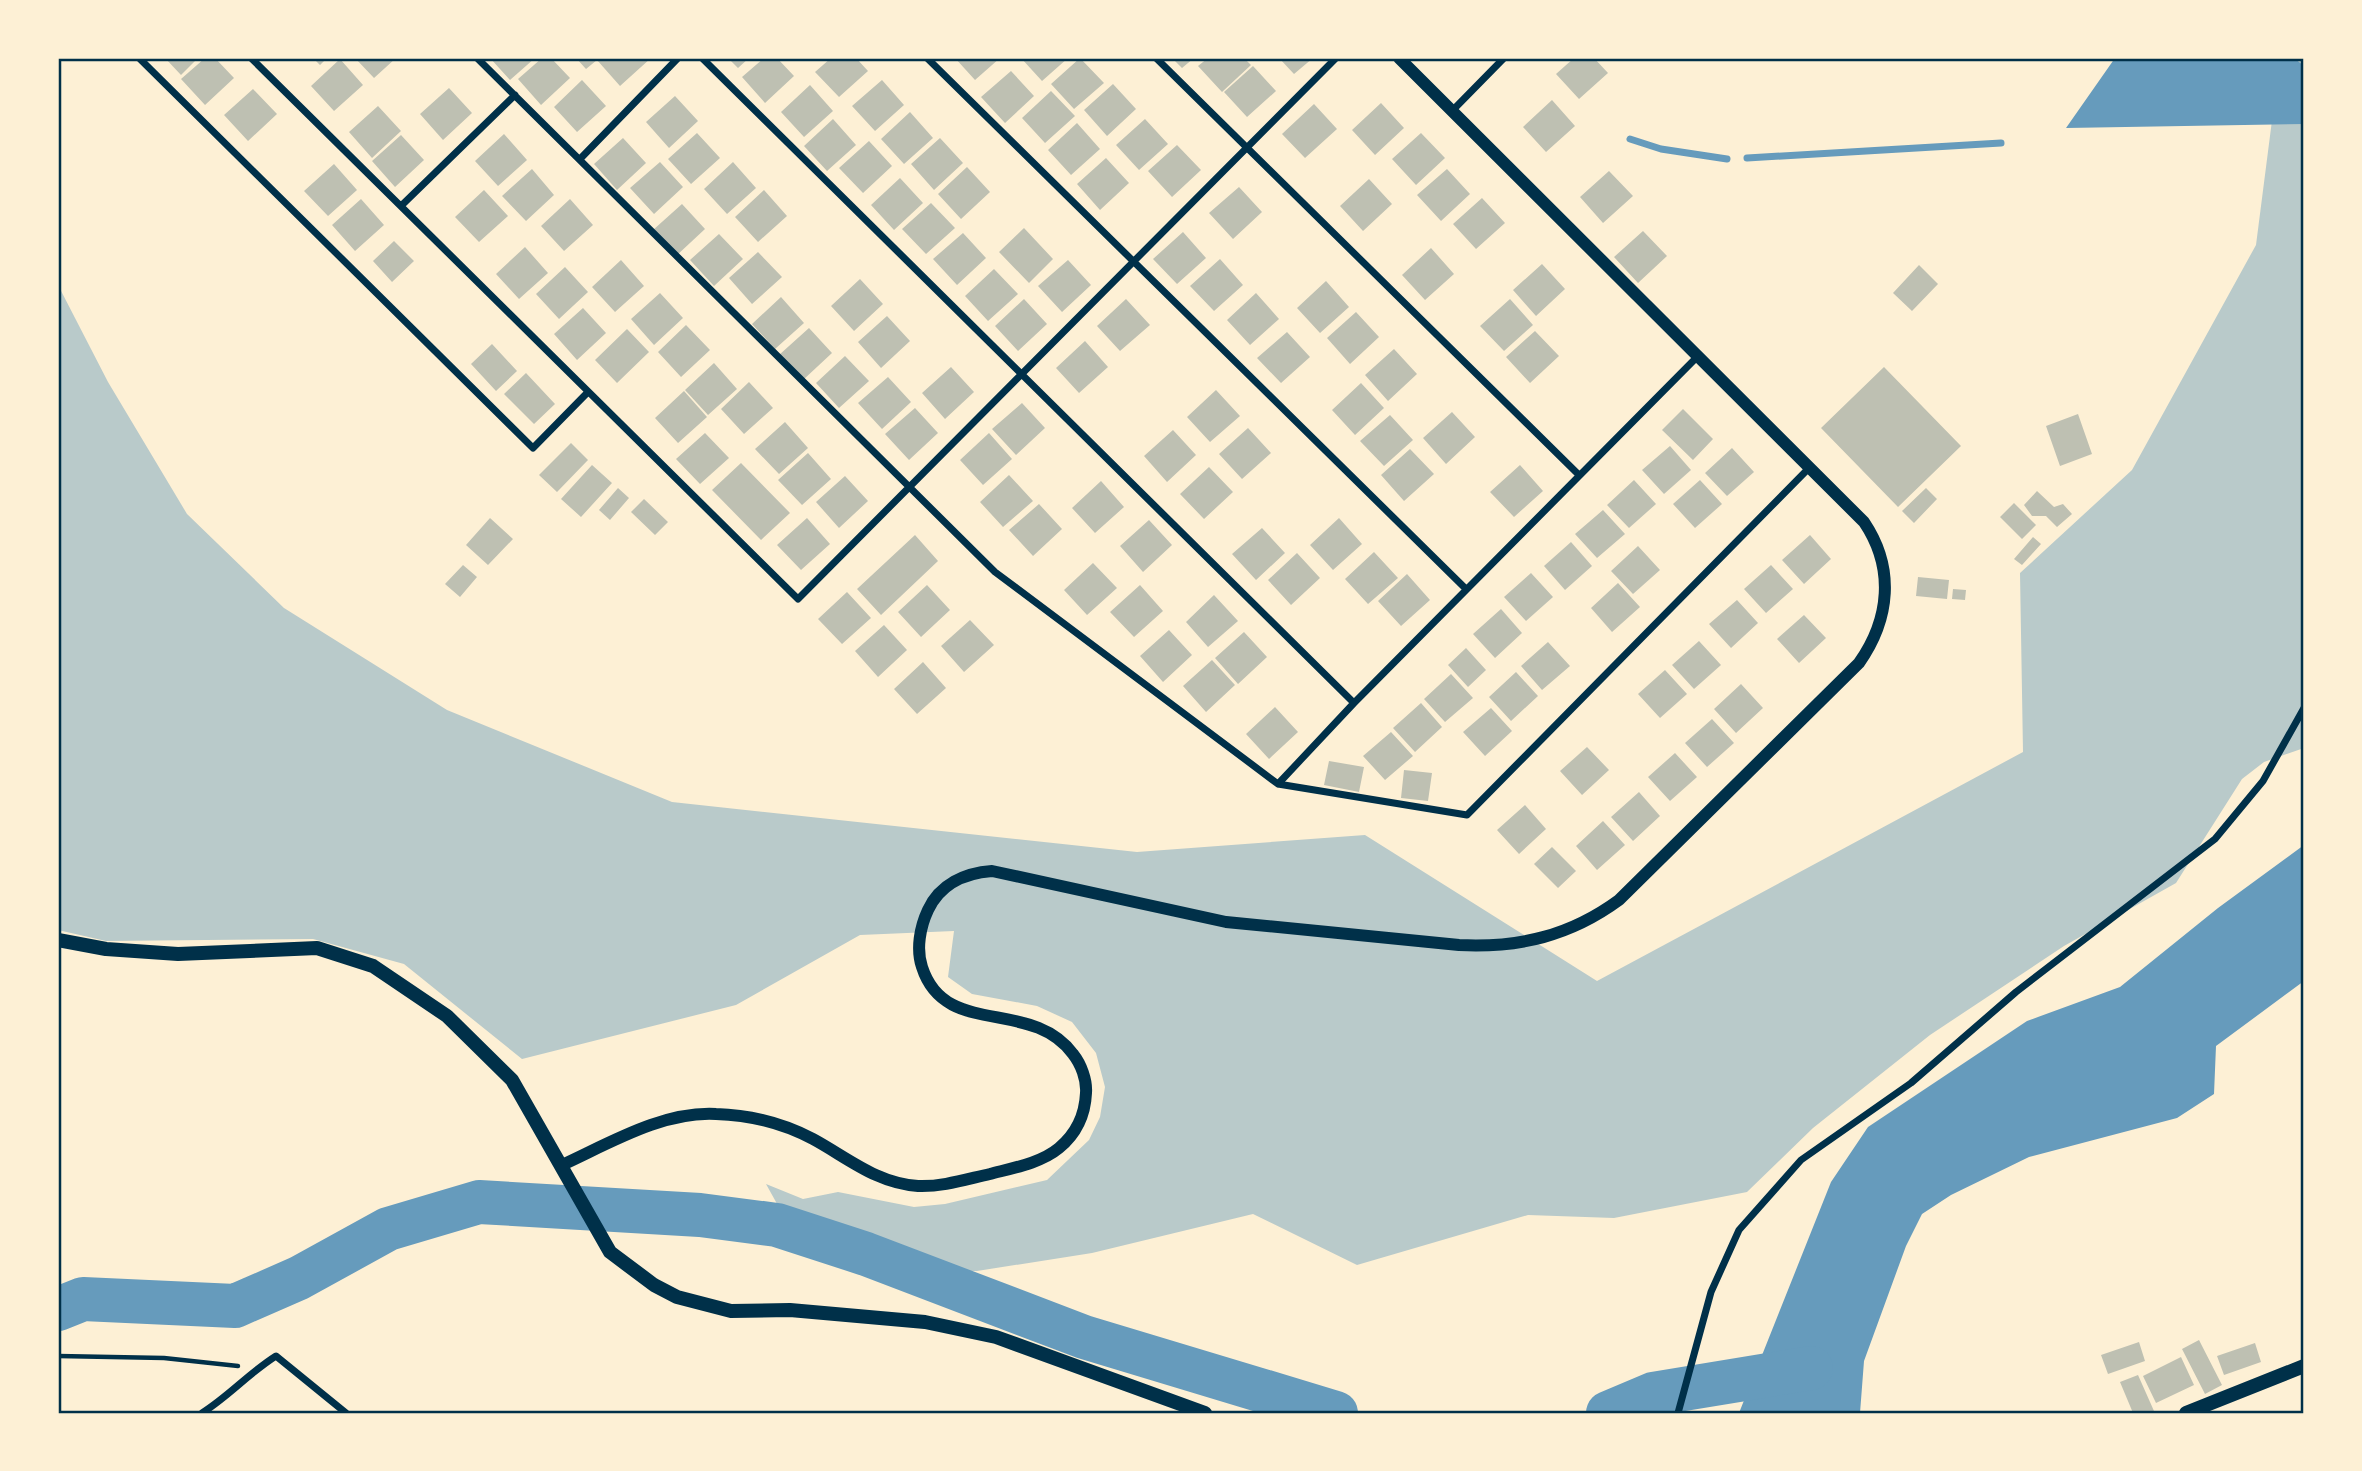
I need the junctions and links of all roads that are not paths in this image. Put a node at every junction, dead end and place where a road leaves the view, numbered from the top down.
1 (138, 58) edge
2 (251, 58) edge
3 (477, 58) edge
4 (678, 58) edge
5 (702, 58) edge
6 (927, 58) edge
7 (1156, 58) edge
8 (1336, 58) edge
9 (1399, 58) edge
10 (1504, 58) edge
11 (515, 95) junction
12 (1452, 111) junction
13 (1246, 147) junction
14 (580, 159) junction
15 (402, 205) junction
16 (1133, 262) junction
17 (1699, 354) junction
18 (1022, 374) junction
19 (588, 392) junction
20 (1810, 467) junction
21 (1578, 474) junction
22 (909, 489) junction
23 (1466, 589) junction
24 (1354, 703) junction
25 (2304, 708) edge
26 (1278, 784) junction
27 (58, 940) edge
28 (562, 1165) junction
29 (2304, 1366) edge
30 (202, 1413) edge
31 (346, 1413) edge
32 (1205, 1413) edge
33 (1678, 1413) edge
34 (2186, 1413) edge

1 - 19 street
2 - 15 street
3 - 11 street
4 - 14 street
5 - 18 street
6 - 16 street
7 - 13 street
8 - 13 street
9 - 12 street
10 - 12 street
11 - 14 street
11 - 15 street
12 - 17 street
13 - 16 street
13 - 21 street
14 - 22 street
15 - 19 street
16 - 18 street
16 - 23 street
17 - 20 street
17 - 21 street
18 - 22 street
18 - 24 street
19 - 22 street
20 - 26 street
20 - 28 street
21 - 23 street
22 - 26 street
23 - 24 street
24 - 26 street
25 - 33 street
27 - 28 main road
28 - 32 main road
29 - 34 main road
30 - 31 street

